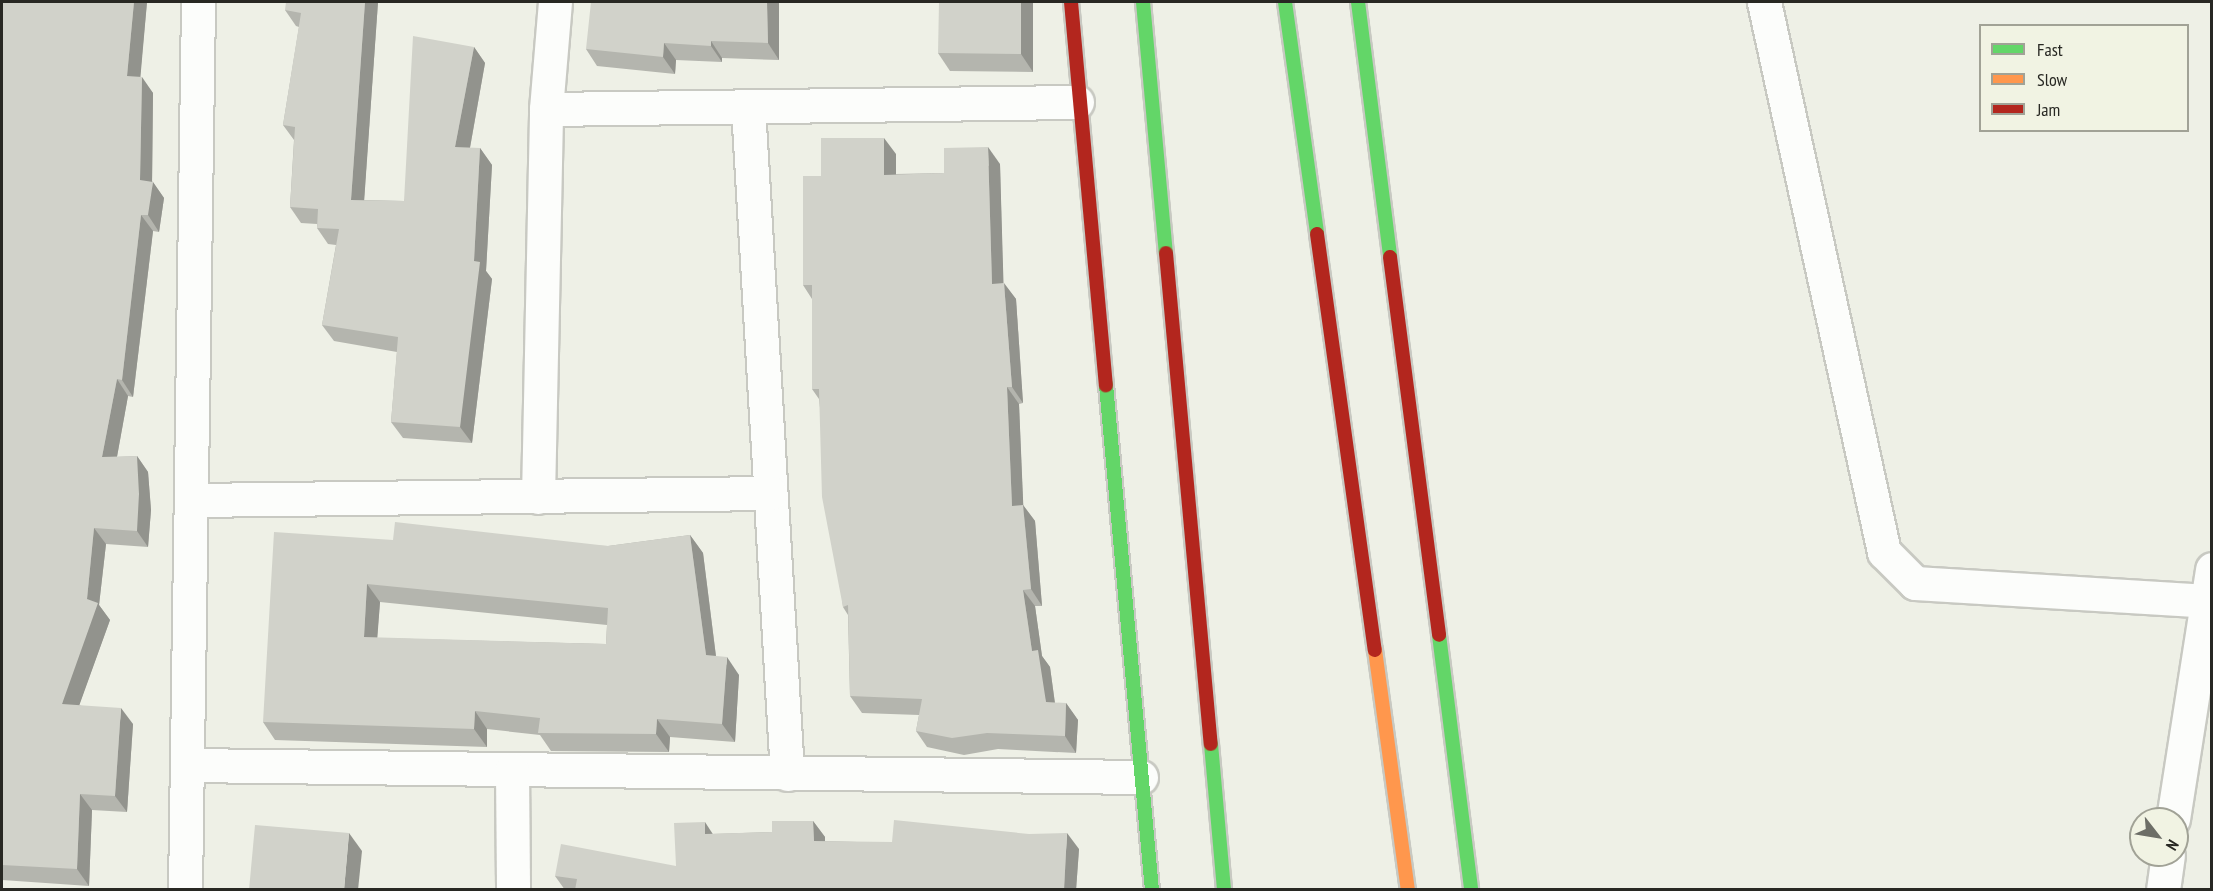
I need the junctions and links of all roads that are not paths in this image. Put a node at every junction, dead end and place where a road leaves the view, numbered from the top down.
1 (198, 2) edge
2 (555, 2) edge
3 (1071, 2) edge
4 (1143, 2) edge
5 (1285, 2) edge
6 (1358, 2) edge
7 (1764, 2) edge
8 (1077, 102) junction
9 (748, 107) junction
10 (546, 109) junction
11 (770, 493) junction
12 (538, 497) junction
13 (190, 500) junction
14 (2211, 569) edge
15 (2206, 601) junction
16 (187, 765) junction
17 (512, 770) junction
18 (787, 774) junction
19 (1141, 777) junction
20 (2175, 807) edge
21 (2166, 867) edge
22 (185, 890) edge
23 (513, 890) edge
24 (1152, 890) edge
25 (1224, 890) edge
26 (1408, 890) edge
27 (1471, 890) edge
28 (2163, 890) edge

1 - 13 street
2 - 10 street
3 - 8 street
4 - 25 street
5 - 26 street
6 - 27 street
7 - 15 street
8 - 9 street
8 - 19 street
9 - 10 street
9 - 11 street
10 - 12 street
11 - 12 street
11 - 18 street
12 - 13 street
13 - 16 street
14 - 15 street
15 - 20 street
16 - 17 street
16 - 22 street
17 - 18 street
17 - 23 street
18 - 19 street
19 - 24 street
21 - 28 street

